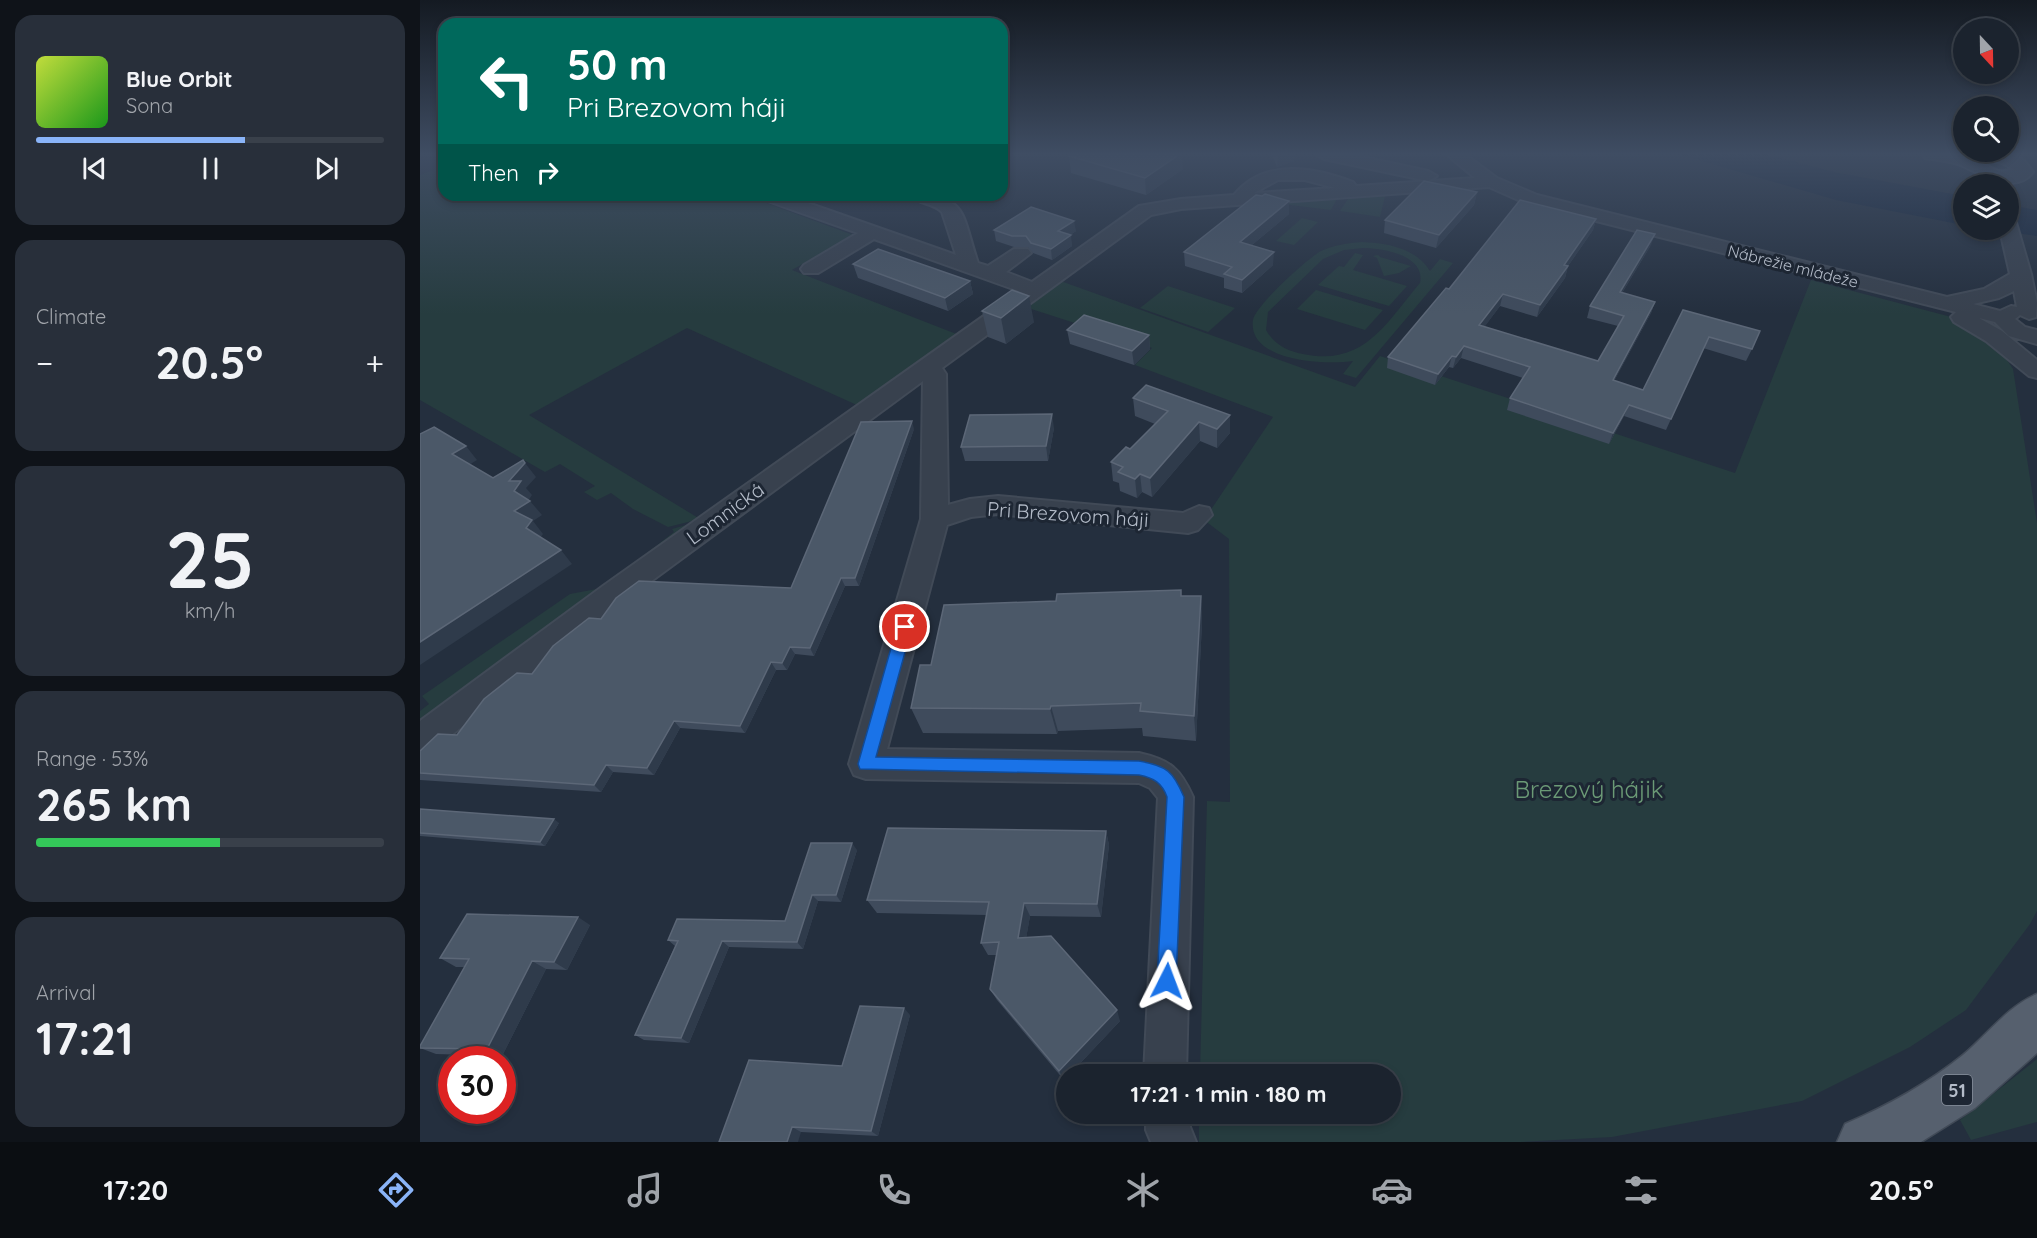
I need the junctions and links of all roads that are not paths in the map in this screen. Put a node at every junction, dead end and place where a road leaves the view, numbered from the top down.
1 (803, 207) edge
2 (947, 207) edge
3 (1157, 207) edge
4 (1564, 207) edge
5 (873, 232) junction
6 (2013, 240) edge
7 (1021, 253) dead end
8 (970, 267) junction
9 (811, 269) dead end
10 (990, 274) junction
11 (2021, 274) junction
12 (2037, 289) edge
13 (1033, 290) junction
14 (1922, 298) junction
15 (2033, 326) edge
16 (926, 367) junction
17 (2037, 367) edge
18 (2037, 371) edge
19 (1199, 515) dead end
20 (935, 519) junction
21 (420, 740) edge
22 (2037, 1018) edge
23 (1165, 1061) edge
24 (1168, 1124) edge
25 (1174, 1142) edge
26 (1863, 1142) edge

1 - 5 street
2 - 8 street
3 - 13 street, Lomnická
4 - 14 street, Nábrežie mládeže
5 - 8 street
5 - 9 street
6 - 11 street
7 - 10 street
8 - 10 street
10 - 13 street
11 - 12 street
11 - 14 street
11 - 15 street
13 - 16 street, Lomnická
14 - 15 street, Nábrežie mládeže
14 - 18 street
15 - 17 street
16 - 20 street
16 - 21 street, Lomnická
19 - 20 street, Pri Brezovom háji
20 - 23 street
22 - 26 main road, 51
24 - 25 street

